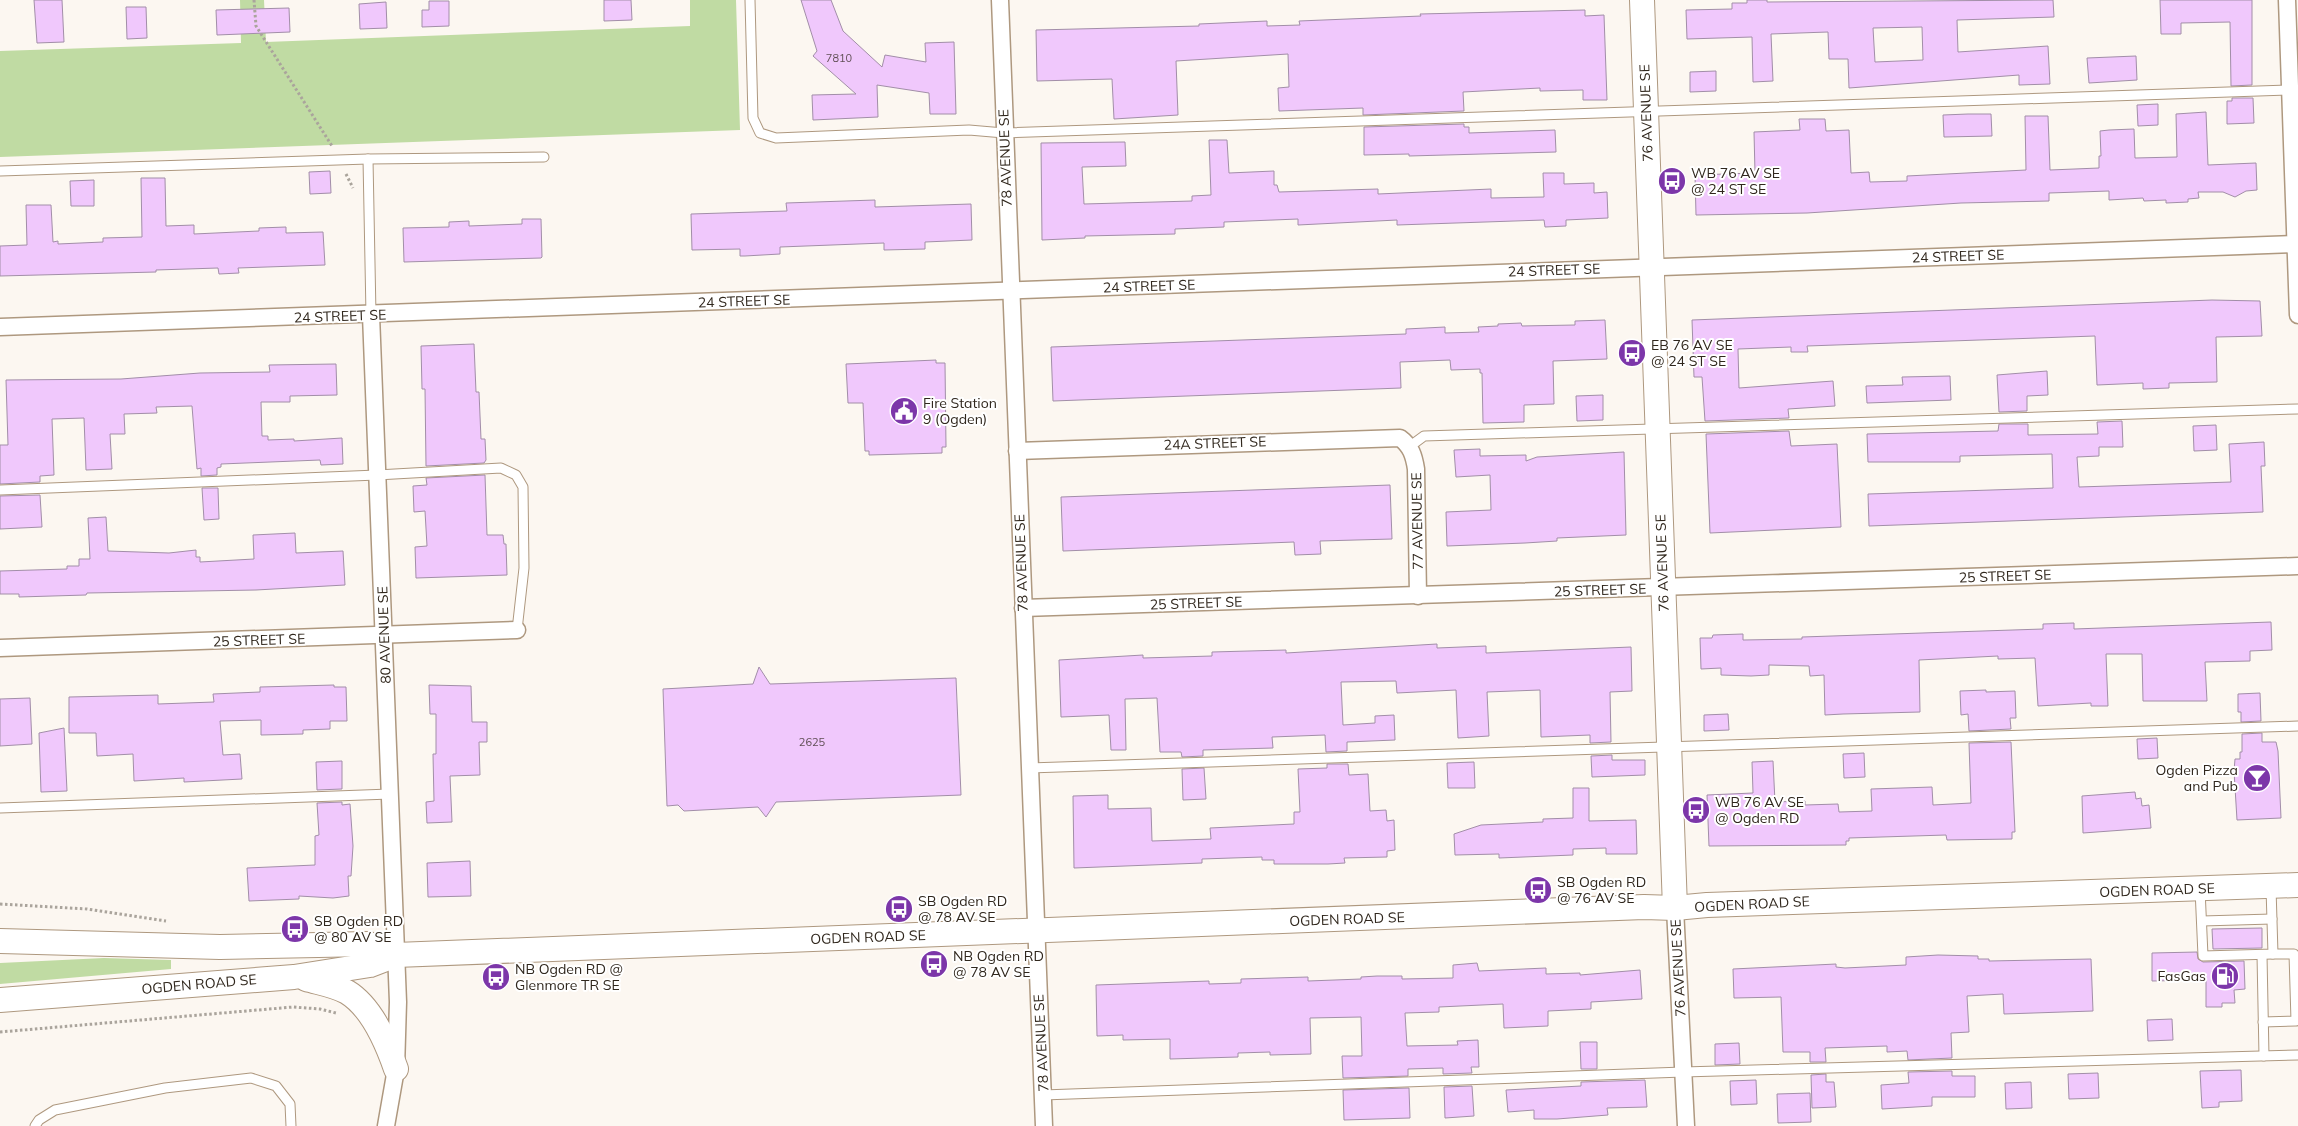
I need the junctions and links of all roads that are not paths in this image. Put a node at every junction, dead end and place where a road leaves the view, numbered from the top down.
1 (750, 0) edge
2 (1000, 0) edge
3 (1642, 0) edge
4 (2287, 0) edge
5 (2290, 90) junction
6 (1647, 112) junction
7 (1004, 133) junction
8 (544, 157) dead end
9 (368, 159) junction
10 (0, 171) edge
11 (2297, 244) edge
12 (1652, 266) junction
13 (1010, 291) junction
14 (371, 315) junction
15 (2298, 315) edge
16 (0, 327) edge
17 (2298, 409) edge
18 (1656, 429) junction
19 (1409, 447) junction
20 (1017, 451) junction
21 (377, 475) junction
22 (0, 490) edge
23 (2298, 566) edge
24 (1664, 587) junction
25 (1418, 596) junction
26 (1022, 608) junction
27 (517, 630) joint
28 (384, 636) junction
29 (0, 648) edge
30 (2298, 726) edge
31 (1670, 747) junction
32 (1029, 768) junction
33 (390, 794) junction
34 (0, 808) edge
35 (2298, 885) edge
36 (2271, 886) junction
37 (2200, 888) junction
38 (1675, 908) junction
39 (2272, 919) junction
40 (2202, 921) junction
41 (1036, 931) junction
42 (0, 941) edge
43 (396, 954) junction
44 (2273, 954) junction
45 (2262, 955) junction
46 (294, 977) junction
47 (0, 1000) edge
48 (2263, 1022) junction
49 (2298, 1055) edge
50 (2264, 1056) junction
51 (396, 1069) junction
52 (1683, 1072) junction
53 (1043, 1095) junction
54 (35, 1126) edge
55 (291, 1126) edge
56 (386, 1126) edge
57 (1044, 1126) edge
58 (1686, 1126) edge

1 - 7 lane
2 - 7 street, 78 AVENUE SE
3 - 6 street, 76 AVENUE SE
4 - 5 street
5 - 6 lane
5 - 11 street
6 - 7 lane
6 - 12 street, 76 AVENUE SE
7 - 13 street, 78 AVENUE SE
8 - 9 lane
9 - 10 lane
9 - 14 lane
11 - 12 street, 24 STREET SE
11 - 15 street
12 - 13 street, 24 STREET SE
12 - 18 street, 76 AVENUE SE
13 - 14 street, 24 STREET SE
13 - 20 street, 78 AVENUE SE
14 - 16 street, 24 STREET SE
14 - 21 street, 80 AVENUE SE
17 - 18 lane
18 - 19 lane
18 - 24 street, 76 AVENUE SE
19 - 20 street, 24A STREET SE
19 - 25 street, 77 AVENUE SE
20 - 26 street, 78 AVENUE SE
21 - 22 lane
21 - 27 lane
21 - 28 street, 80 AVENUE SE
23 - 24 street, 25 STREET SE
24 - 25 street, 25 STREET SE
24 - 31 street, 76 AVENUE SE
25 - 26 street, 25 STREET SE
26 - 32 street, 78 AVENUE SE
27 - 28 street, 25 STREET SE
28 - 29 street, 25 STREET SE
28 - 33 street, 80 AVENUE SE
30 - 31 lane
31 - 32 lane
31 - 38 street, 76 AVENUE SE
32 - 41 street, 78 AVENUE SE
33 - 34 lane
33 - 43 street, 80 AVENUE SE
35 - 36 street, OGDEN ROAD SE
36 - 37 street, OGDEN ROAD SE
36 - 39 lane
37 - 38 street, OGDEN ROAD SE
37 - 40 lane
38 - 41 street, OGDEN ROAD SE
38 - 52 street, 76 AVENUE SE
39 - 40 lane
39 - 44 lane
40 - 45 lane
41 - 43 street, OGDEN ROAD SE
41 - 53 street, 78 AVENUE SE
42 - 43 street, OGDEN ROAD SE
43 - 46 street, OGDEN ROAD SE
43 - 51 street, 80 AVENUE SE
44 - 45 lane
44 - 48 lane
45 - 48 lane
46 - 47 street, OGDEN ROAD SE
46 - 51 street
48 - 50 lane
49 - 50 lane
50 - 52 lane
51 - 56 street, 80 AVENUE SE
52 - 53 lane
52 - 58 street, 76 AVENUE SE
53 - 57 street, 78 AVENUE SE
54 - 55 lane

